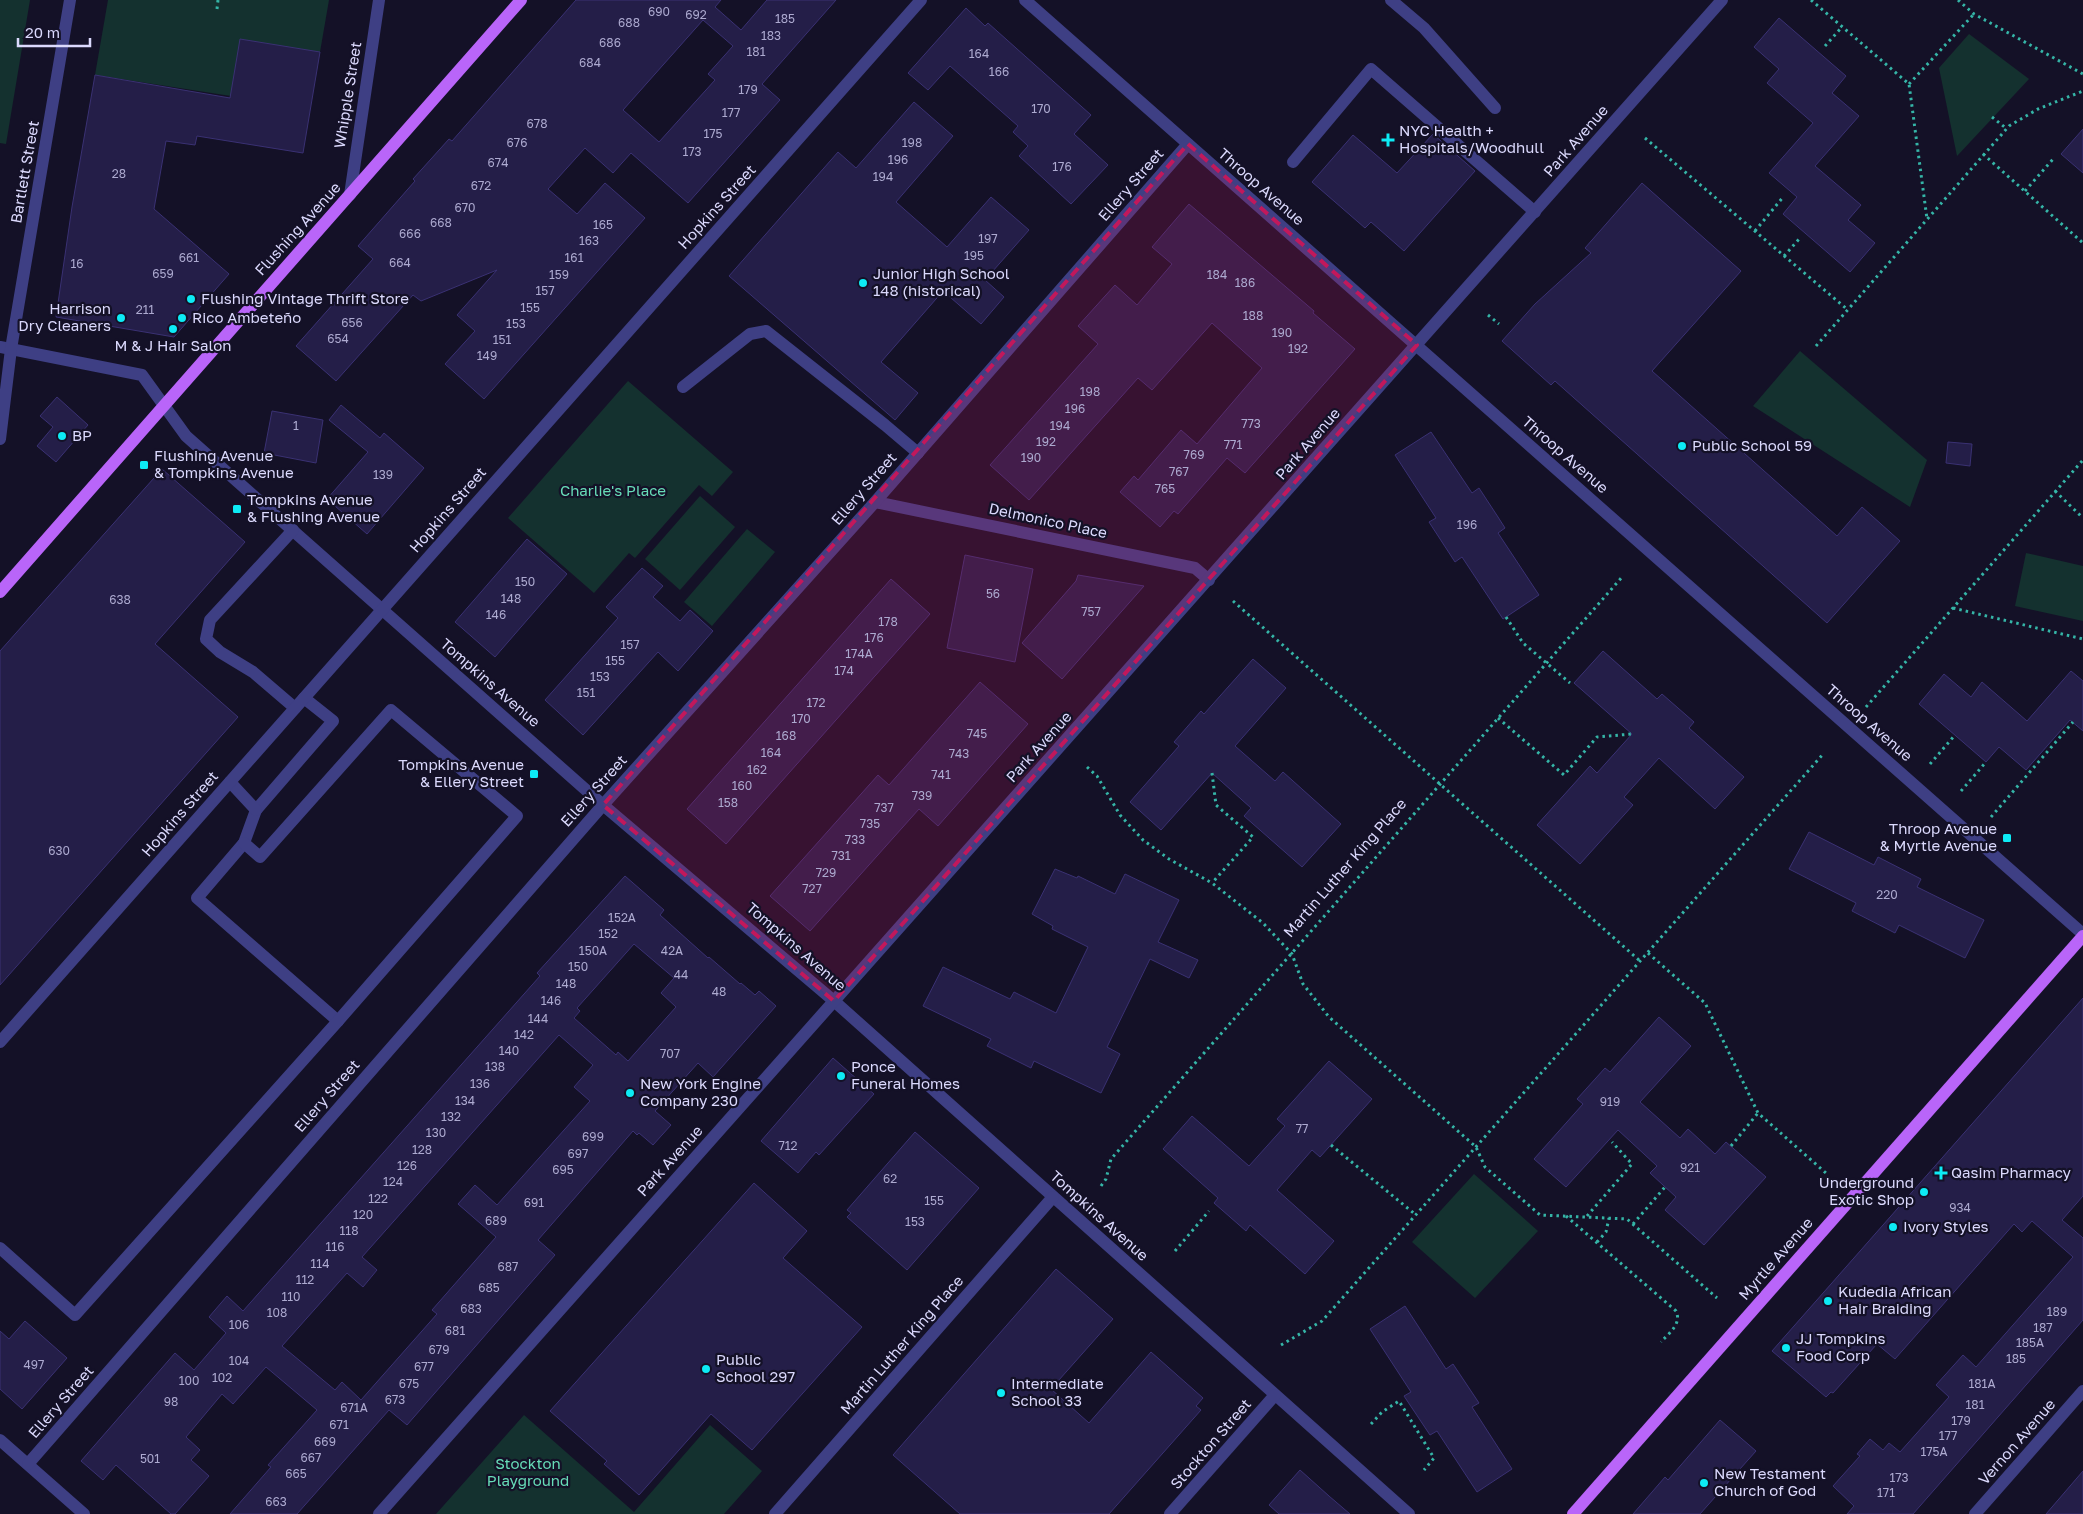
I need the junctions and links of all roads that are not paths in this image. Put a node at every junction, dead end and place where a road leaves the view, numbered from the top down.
1 (70, 0) edge
2 (379, 0) edge
3 (521, 0) edge
4 (921, 0) edge
5 (1026, 0) edge
6 (1391, 0) edge
7 (1722, 0) edge
8 (1495, 108) dead end
9 (1188, 144) junction
10 (1293, 162) dead end
11 (350, 195) junction
12 (1535, 212) junction
13 (1417, 346) junction
14 (6, 348) edge
15 (683, 387) dead end
16 (164, 404) junction
17 (0, 438) edge
18 (918, 453) junction
19 (875, 502) junction
20 (293, 530) junction
21 (1209, 580) junction
22 (0, 592) edge
23 (382, 609) junction
24 (304, 698) junction
25 (295, 708) junction
26 (230, 782) junction
27 (604, 805) junction
28 (256, 810) junction
29 (244, 843) junction
30 (2083, 935) edge
31 (834, 1002) junction
32 (338, 1021) junction
33 (0, 1042) edge
34 (1053, 1197) junction
35 (0, 1248) edge
36 (2083, 1391) edge
37 (1276, 1395) junction
38 (0, 1440) edge
39 (28, 1464) junction
40 (84, 1514) edge
41 (379, 1514) edge
42 (775, 1514) edge
43 (1170, 1514) edge
44 (1410, 1514) edge
45 (1573, 1514) edge
46 (1975, 1514) edge

1 - 14 street, Bartlett Street
2 - 11 street, Whipple Street
3 - 11 main road, Flushing Avenue
4 - 23 street, Hopkins Street
5 - 9 street, Throop Avenue
6 - 8 street
7 - 12 street, Park Avenue
9 - 13 street, Throop Avenue
9 - 18 street, Ellery Street
10 - 12 street
11 - 16 main road, Flushing Avenue
12 - 13 street, Park Avenue
13 - 21 street, Park Avenue
13 - 30 street, Throop Avenue
14 - 16 street, Tompkins Avenue
14 - 17 street, Bartlett Street
15 - 18 street
16 - 20 street, Tompkins Avenue
16 - 22 main road, Flushing Avenue
18 - 19 street, Ellery Street
19 - 21 street, Delmonico Place
19 - 27 street, Ellery Street
20 - 23 street, Tompkins Avenue
20 - 25 street
21 - 31 street, Park Avenue
23 - 24 street, Hopkins Street
23 - 27 street, Tompkins Avenue
24 - 25 street, Hopkins Street
24 - 28 street
25 - 26 street, Hopkins Street
26 - 28 street
26 - 33 street, Hopkins Street
27 - 31 street, Tompkins Avenue
27 - 39 street, Ellery Street
28 - 29 street
29 - 32 street
29 - 32 street
30 - 45 main road, Myrtle Avenue
31 - 34 street, Tompkins Avenue
31 - 41 street, Park Avenue
32 - 35 street
34 - 37 street, Tompkins Avenue
34 - 42 street, Martin Luther King Place
36 - 46 street, Vernon Avenue
37 - 43 street, Stockton Street
37 - 44 street, Tompkins Avenue
38 - 39 street
39 - 40 street

